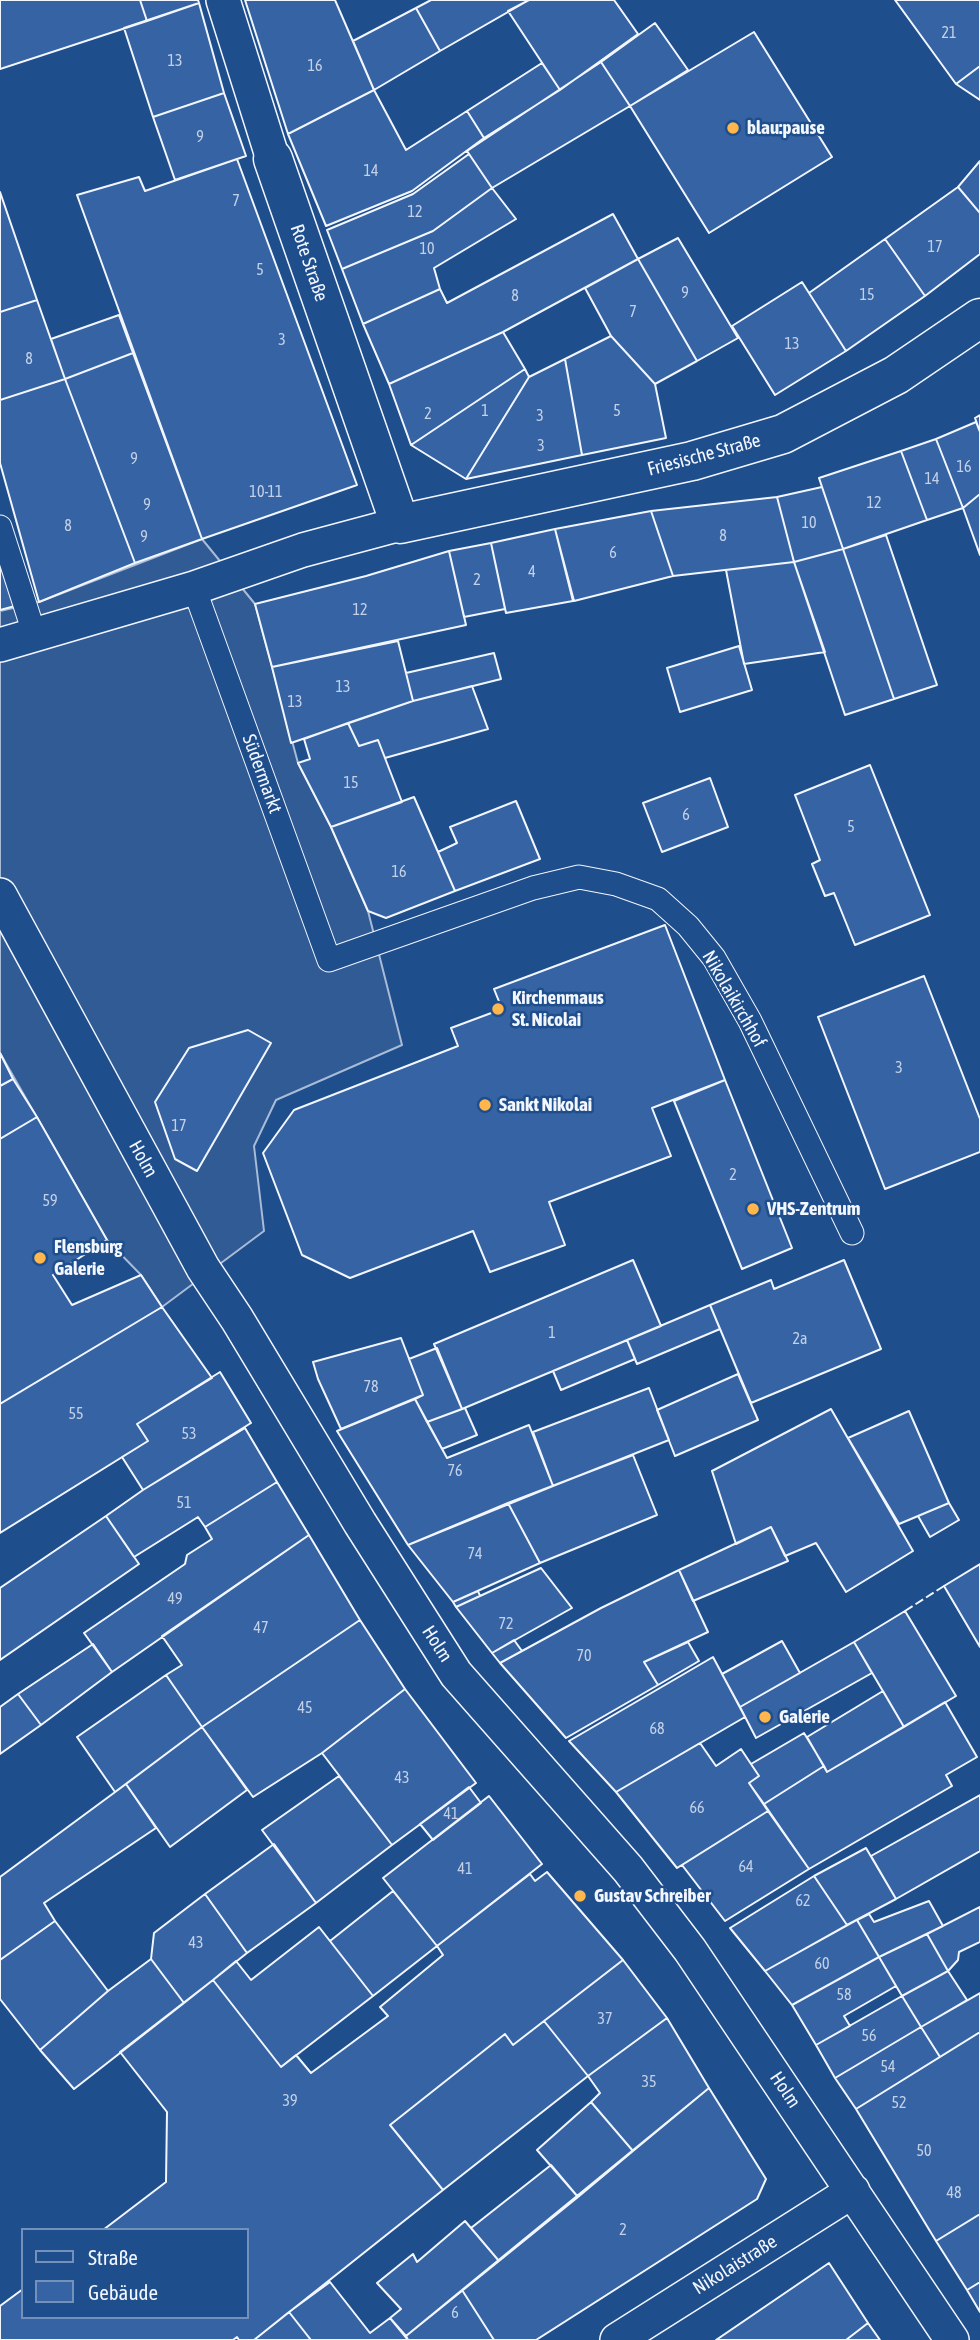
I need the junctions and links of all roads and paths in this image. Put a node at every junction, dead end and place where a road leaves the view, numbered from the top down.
1 (223, 0) edge
2 (273, 159) joint
3 (980, 318) edge
4 (400, 524) junction
5 (0, 527) edge
6 (194, 588) junction
7 (35, 636) junction
8 (0, 645) edge
9 (0, 895) edge
10 (329, 960) joint
11 (852, 1233) dead end
12 (853, 2191) junction
13 (618, 2340) edge
14 (952, 2340) edge

1 - 2 street, Rote Straße
2 - 4 street, Rote Straße
3 - 4 street, Friesische Straße
4 - 6 street
5 - 7 lane
6 - 7 street
6 - 10 lane, Südermarkt
7 - 8 street
9 - 12 street, Holm
10 - 11 lane, Nikolaikirchhof
12 - 13 street, Nikolaistraße
12 - 14 street, Holm

